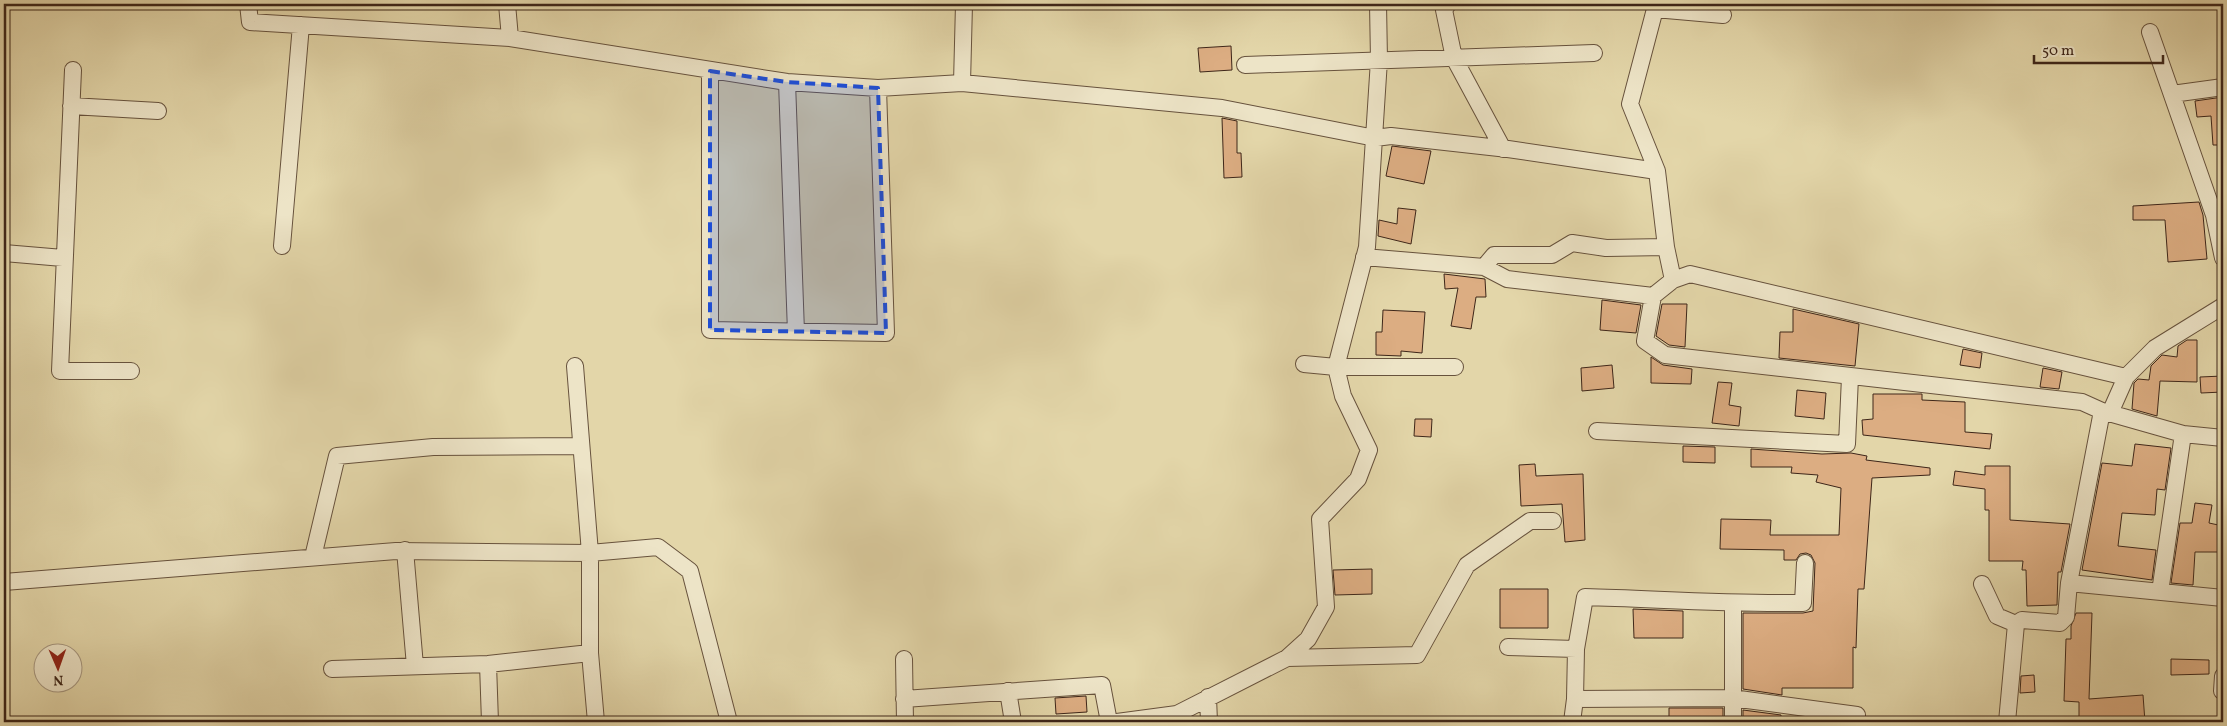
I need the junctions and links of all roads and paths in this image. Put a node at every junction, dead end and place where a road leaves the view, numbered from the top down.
1 (248, 4) edge
2 (507, 4) edge
3 (964, 4) edge
4 (1378, 4) edge
5 (1448, 4) edge
6 (1654, 6) edge
7 (1723, 15) dead end
8 (301, 25) junction
9 (2150, 32) dead end
10 (510, 38) junction
11 (1594, 53) dead end
12 (1454, 58) junction
13 (1379, 60) junction
14 (1245, 65) dead end
15 (73, 70) dead end
16 (710, 71) junction
17 (786, 82) junction
18 (962, 83) junction
19 (2223, 86) edge
20 (878, 88) junction
21 (2172, 94) junction
22 (71, 106) junction
23 (158, 111) dead end
24 (1375, 138) junction
25 (1503, 148) junction
26 (1657, 171) junction
27 (2219, 214) edge
28 (282, 246) dead end
29 (1666, 247) junction
30 (4, 253) edge
31 (1364, 257) junction
32 (63, 258) junction
33 (2223, 258) edge
34 (1484, 267) junction
35 (1673, 280) junction
36 (1653, 296) junction
37 (2223, 306) edge
38 (796, 332) junction
39 (1304, 364) dead end
40 (575, 366) dead end
41 (1336, 367) junction
42 (1455, 367) dead end
43 (131, 371) dead end
44 (1850, 377) junction
45 (2126, 377) junction
46 (2106, 412) junction
47 (1597, 431) dead end
48 (2183, 434) junction
49 (2223, 438) edge
50 (580, 446) junction
51 (1553, 521) dead end
52 (405, 550) junction
53 (590, 553) junction
54 (313, 557) junction
55 (1805, 563) dead end
56 (4, 582) edge
57 (2070, 583) junction
58 (1982, 584) dead end
59 (2160, 592) junction
60 (2223, 598) edge
61 (1732, 604) junction
62 (2016, 624) junction
63 (1508, 647) dead end
64 (1576, 649) junction
65 (590, 653) junction
66 (1287, 658) junction
67 (904, 659) dead end
68 (488, 664) junction
69 (415, 666) junction
70 (332, 668) dead end
71 (1008, 691) junction
72 (1208, 697) junction
73 (904, 698) junction
74 (1732, 698) junction
75 (1575, 699) junction
76 (1857, 715) dead end
77 (490, 722) edge
78 (596, 722) edge
79 (729, 722) edge
80 (905, 722) edge
81 (1013, 722) edge
82 (1108, 722) edge
83 (1117, 722) edge
84 (1209, 722) edge
85 (1572, 722) edge
86 (1733, 722) edge
87 (2008, 722) edge

1 - 8 street
2 - 10 street
3 - 18 street
4 - 13 street
5 - 12 street
6 - 7 street
6 - 26 street
8 - 10 street
8 - 28 street
9 - 21 street
10 - 16 street
11 - 12 street
12 - 13 street
12 - 25 street
13 - 14 street
13 - 24 street
15 - 22 street
16 - 17 street
16 - 38 street
17 - 20 street
17 - 38 street
18 - 20 street
18 - 24 street
19 - 21 street
20 - 38 street
21 - 27 street
22 - 23 street
22 - 32 street
24 - 25 street
24 - 31 street
25 - 26 street
26 - 29 street
27 - 33 street
29 - 34 street
29 - 35 street
30 - 32 street
31 - 34 street
31 - 41 street
32 - 43 street
34 - 36 street
35 - 36 street
35 - 45 street
36 - 44 street
37 - 45 street
39 - 41 street
40 - 50 street
41 - 42 street
41 - 66 street
44 - 46 street
44 - 47 street
45 - 46 street
46 - 48 street
46 - 57 street
48 - 49 street
48 - 59 street
50 - 53 street
50 - 54 street
51 - 66 street
52 - 53 street
52 - 54 street
52 - 69 street
53 - 65 street
53 - 79 street
54 - 56 street
55 - 61 street
57 - 59 street
57 - 62 street
58 - 62 street
59 - 60 street
61 - 64 street
61 - 74 street
62 - 87 street
63 - 64 street
64 - 75 street
65 - 68 street
65 - 78 street
66 - 72 street
67 - 73 street
68 - 69 street
68 - 77 street
69 - 70 street
71 - 73 street
71 - 81 street
71 - 82 street
72 - 83 street
72 - 84 street
73 - 80 street
74 - 75 street
74 - 76 street
74 - 86 street
75 - 85 street

